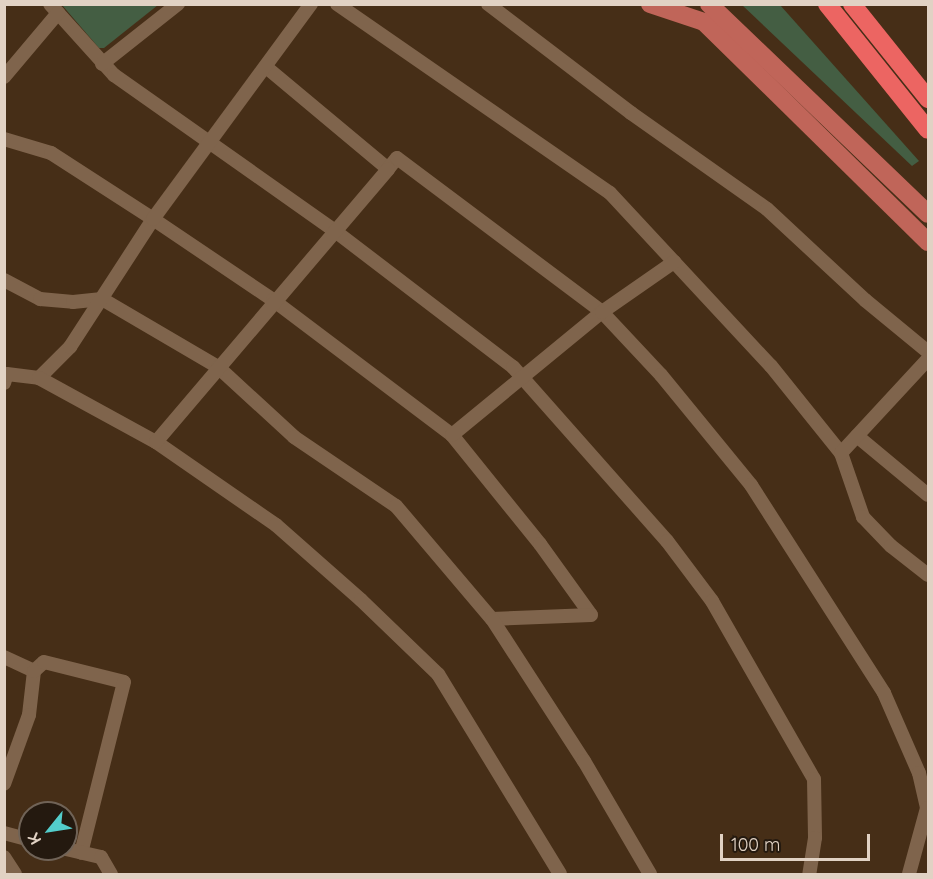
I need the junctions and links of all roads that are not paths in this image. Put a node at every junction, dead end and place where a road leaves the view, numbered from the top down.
1 (178, 4) edge
2 (311, 4) edge
3 (337, 4) edge
4 (488, 4) edge
5 (650, 4) edge
6 (709, 4) edge
7 (827, 4) edge
8 (852, 4) edge
9 (54, 9) edge
10 (102, 64) junction
11 (266, 67) junction
12 (4, 77) edge
13 (928, 99) edge
14 (928, 130) edge
15 (4, 139) edge
16 (210, 142) junction
17 (388, 170) junction
18 (928, 214) edge
19 (153, 219) junction
20 (335, 231) junction
21 (928, 242) edge
22 (674, 262) junction
23 (4, 280) edge
24 (102, 298) junction
25 (273, 300) junction
26 (602, 312) junction
27 (928, 352) edge
28 (928, 359) edge
29 (218, 367) junction
30 (5, 376) edge
31 (39, 378) junction
32 (522, 379) junction
33 (452, 435) junction
34 (857, 436) junction
35 (156, 442) junction
36 (841, 453) junction
37 (928, 495) edge
38 (928, 575) edge
39 (492, 619) junction
40 (4, 657) edge
41 (34, 671) junction
42 (4, 784) edge
43 (78, 852) edge
44 (81, 853) junction
45 (4, 857) edge
46 (15, 874) edge
47 (111, 874) edge
48 (560, 874) edge
49 (650, 874) edge
50 (809, 874) edge
51 (909, 874) edge

1 - 10 street
2 - 11 street
3 - 22 street
4 - 27 street
5 - 21 main road
6 - 18 main road
7 - 14 highway
8 - 13 highway
9 - 10 street
9 - 12 street
10 - 16 street
11 - 16 street
11 - 17 street
15 - 19 street
16 - 19 street
16 - 20 street
17 - 20 street
17 - 26 street
19 - 24 street
19 - 25 street
20 - 25 street
20 - 32 street
22 - 26 street
22 - 36 street
23 - 24 street
24 - 29 street
24 - 31 street
25 - 29 street
25 - 33 street
26 - 32 street
26 - 51 street
28 - 34 street
29 - 35 street
29 - 39 street
30 - 31 street
31 - 35 street
32 - 33 street
32 - 50 street
33 - 39 street
34 - 36 street
34 - 37 street
35 - 48 street
36 - 38 street
39 - 49 street
40 - 41 street
41 - 42 street
41 - 44 street
43 - 44 street
44 - 47 street
45 - 46 street

